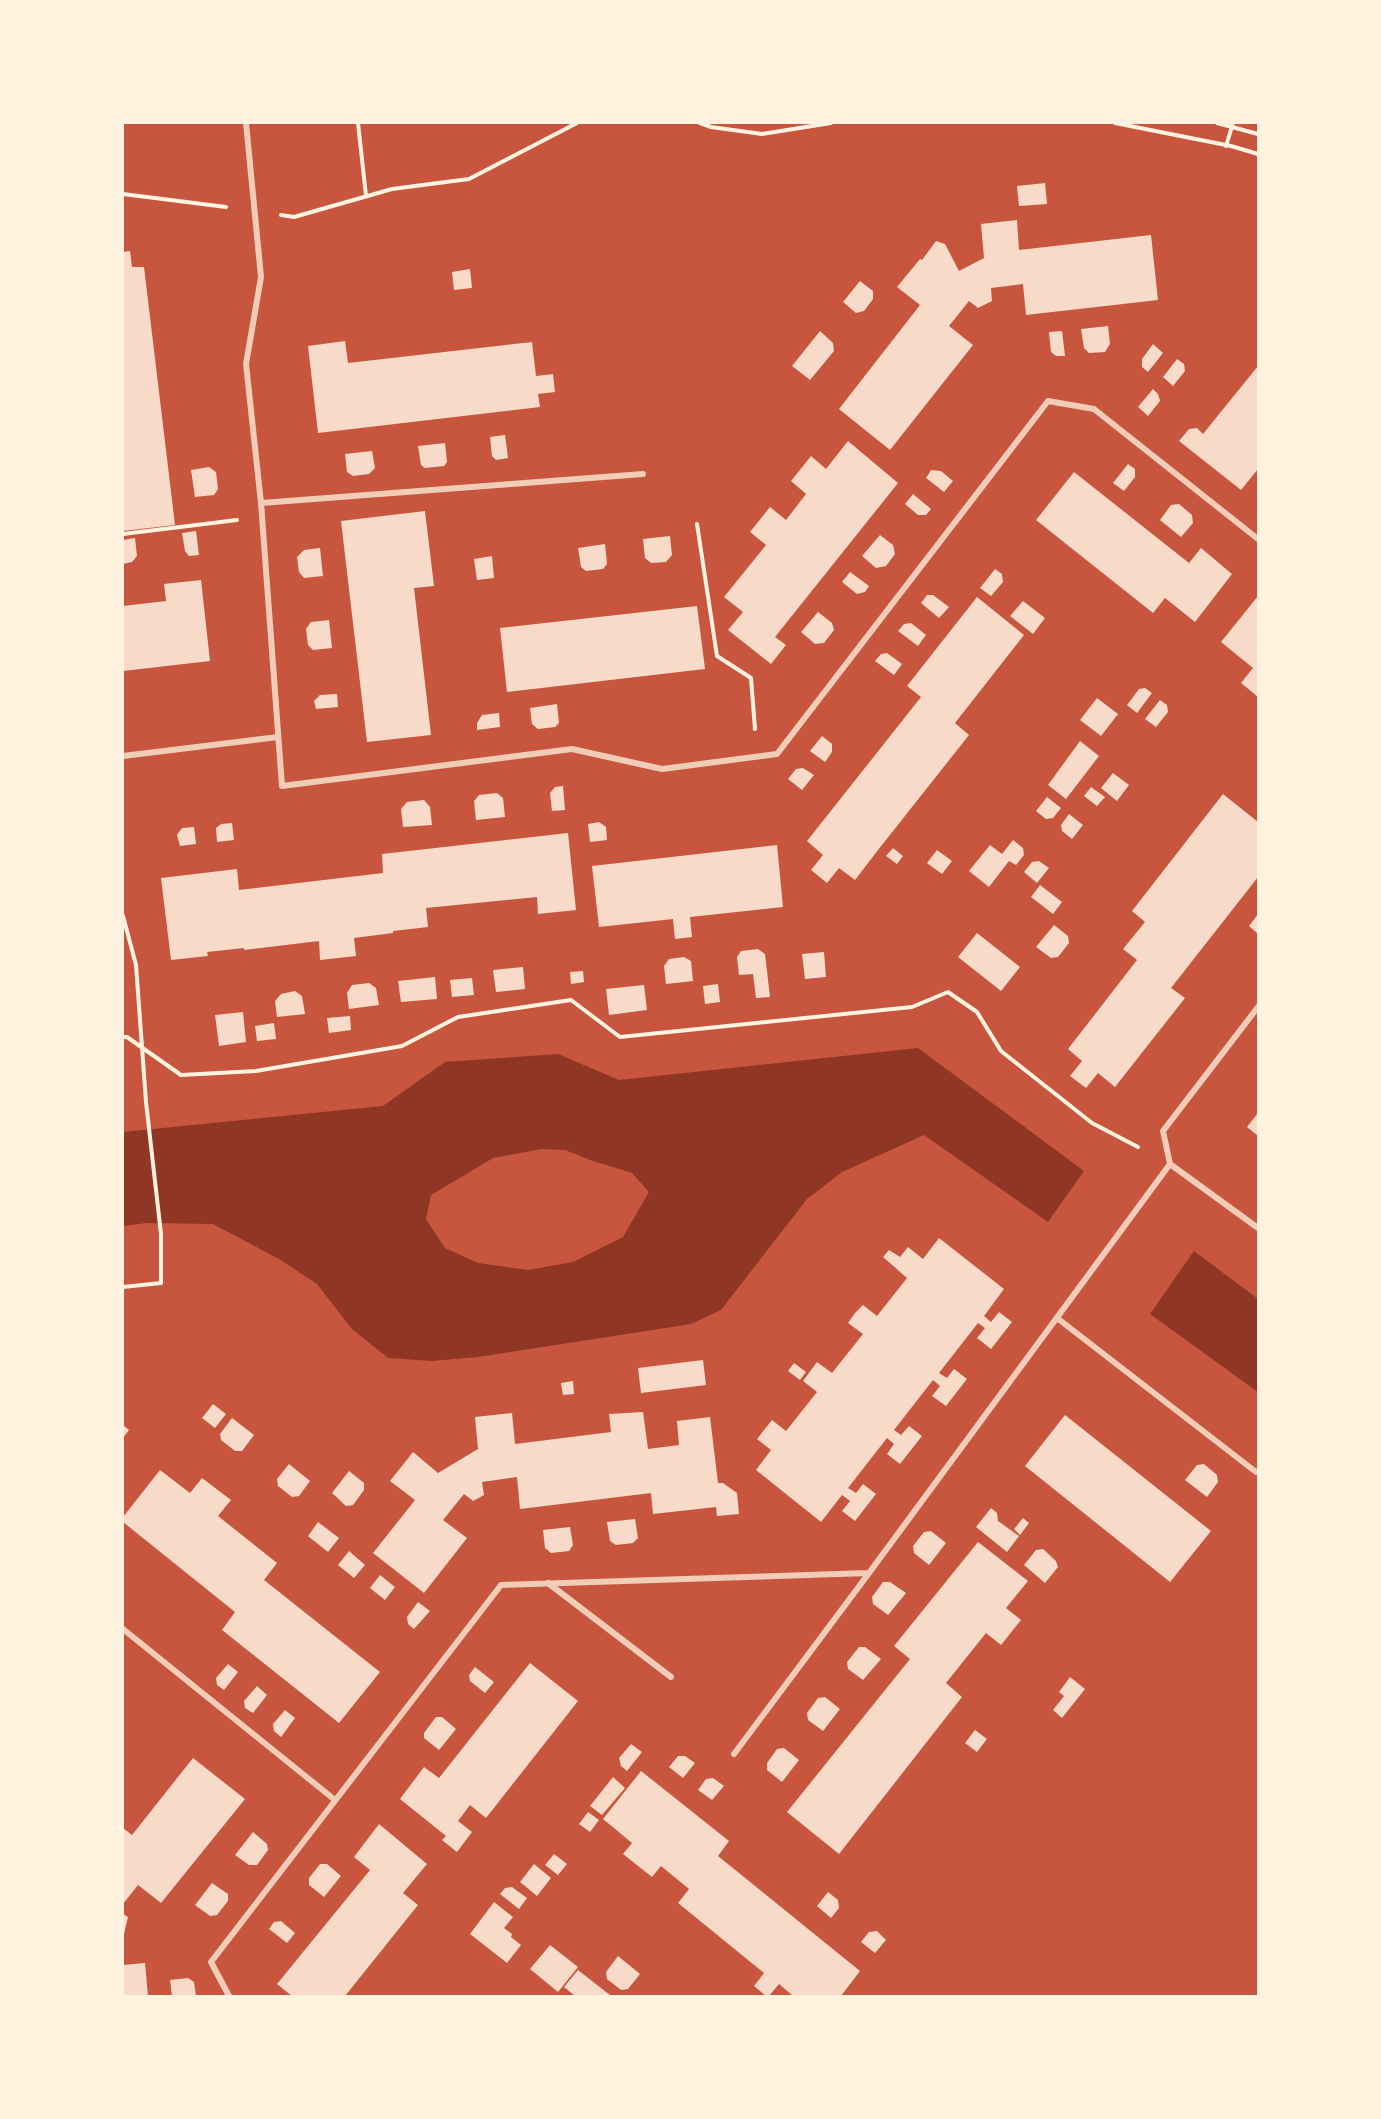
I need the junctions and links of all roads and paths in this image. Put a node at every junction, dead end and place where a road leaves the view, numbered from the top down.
1 (246, 123) edge
2 (358, 123) edge
3 (577, 123) edge
4 (700, 123) edge
5 (831, 123) edge
6 (1115, 123) edge
7 (1217, 123) edge
8 (1232, 125) edge
9 (1258, 134) edge
10 (1226, 146) junction
11 (1258, 153) edge
12 (123, 194) edge
13 (366, 196) junction
14 (255, 211) junction
15 (644, 474) dead end
16 (261, 503) junction
17 (261, 517) junction
18 (697, 524) dead end
19 (123, 534) edge
20 (1258, 539) edge
21 (278, 737) junction
22 (123, 756) edge
23 (758, 756) junction
24 (123, 916) edge
25 (1258, 1007) edge
26 (123, 1037) edge
27 (142, 1047) junction
28 (1139, 1148) dead end
29 (1170, 1164) junction
30 (1258, 1228) edge
31 (123, 1287) edge
32 (1057, 1318) junction
33 (1256, 1472) dead end
34 (869, 1573) junction
35 (548, 1582) junction
36 (123, 1629) edge
37 (670, 1677) dead end
38 (734, 1754) dead end
39 (334, 1800) junction
40 (229, 1996) edge

1 - 14 street
2 - 13 path
3 - 13 path
4 - 5 path
6 - 10 path
7 - 8 path
8 - 9 path
8 - 10 path
10 - 11 path
12 - 14 path
13 - 14 path
14 - 16 street
15 - 16 street
16 - 17 street
17 - 19 path
17 - 21 street
18 - 23 path
20 - 23 street
21 - 22 street
21 - 23 street
24 - 27 path
25 - 29 street
26 - 27 path
27 - 28 path
27 - 31 path
29 - 30 street
29 - 32 street
32 - 33 street
32 - 34 street
34 - 35 street
34 - 38 street
35 - 37 street
35 - 39 street
36 - 39 street
39 - 40 street

